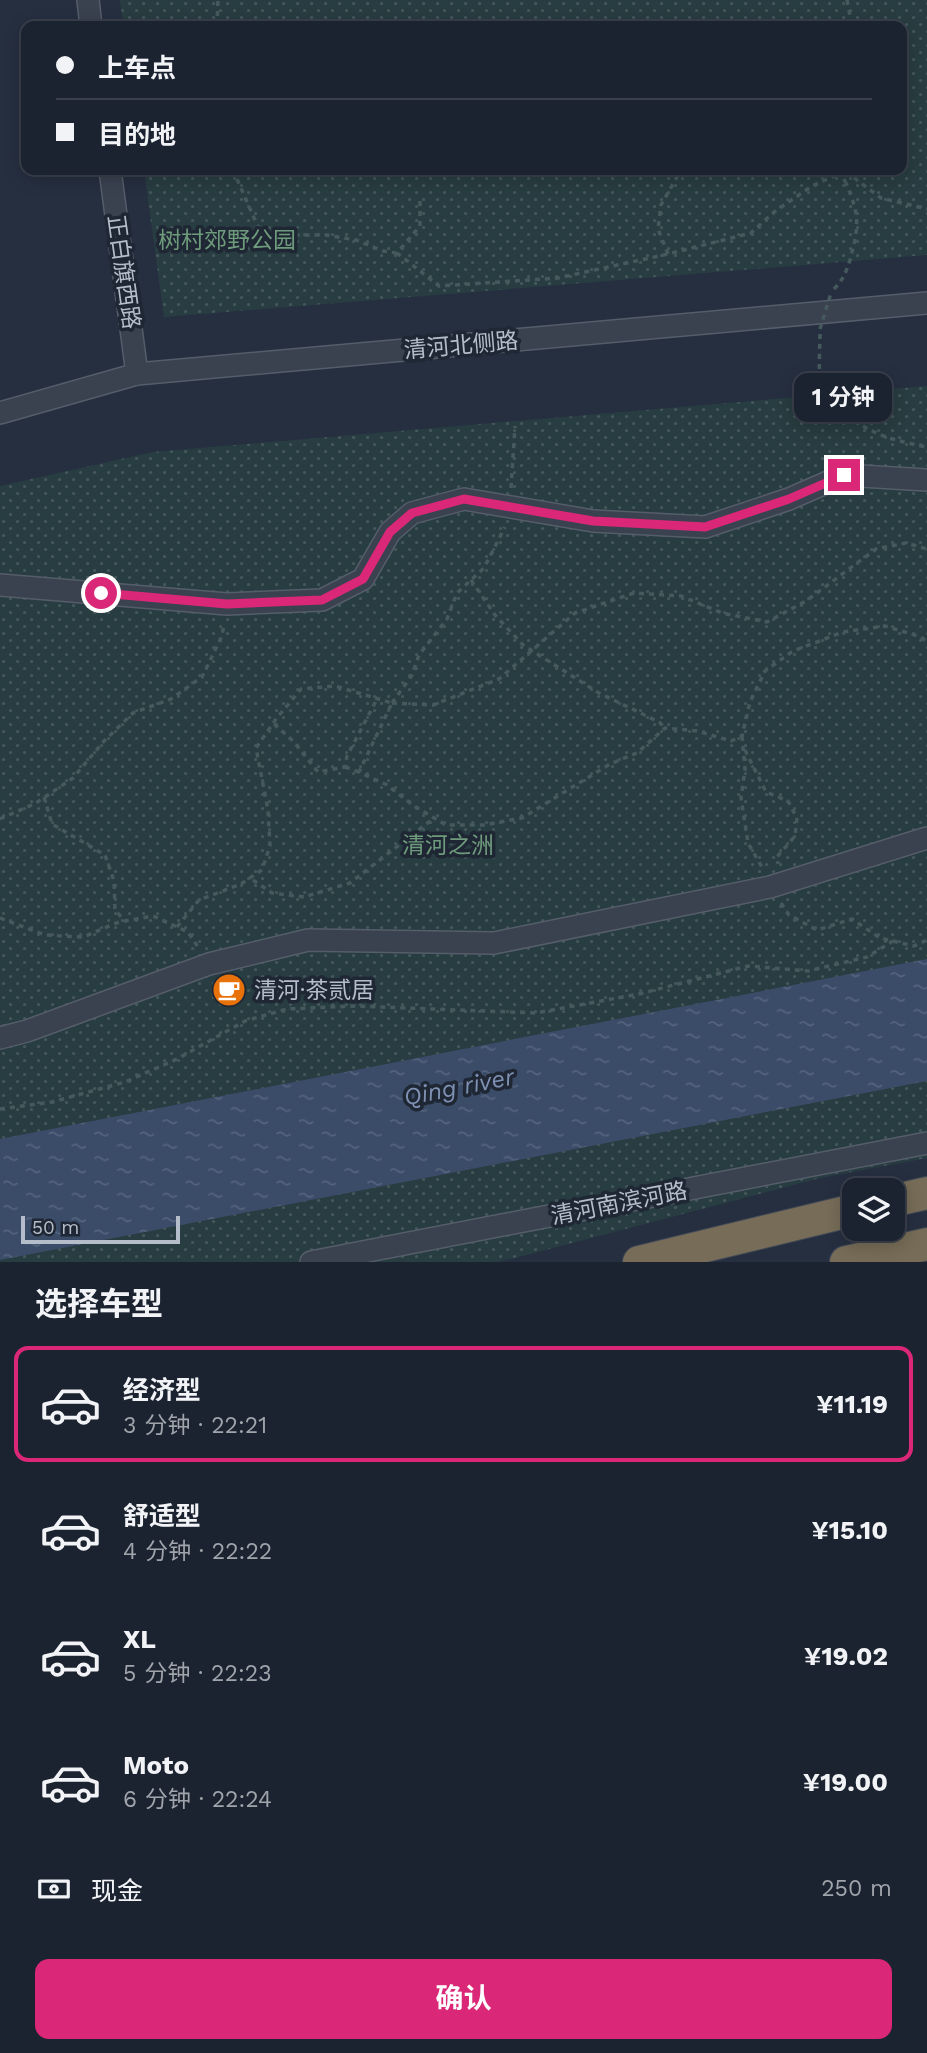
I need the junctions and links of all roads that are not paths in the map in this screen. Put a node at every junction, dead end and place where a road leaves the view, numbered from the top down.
1 (88, 0) edge
2 (90, 21) edge
3 (111, 175) edge
4 (927, 303) edge
5 (137, 374) junction
6 (0, 413) edge
7 (927, 480) edge
8 (0, 585) edge
9 (927, 838) edge
10 (0, 1038) edge
11 (927, 1143) edge
12 (927, 1193) edge
13 (905, 1198) edge
14 (842, 1213) edge
15 (927, 1244) edge
16 (311, 1262) edge
17 (639, 1262) edge
18 (846, 1262) edge

1 - 2 street
3 - 5 street, 正白旗西路
4 - 5 street, 清河北侧路
5 - 6 street, 清河北侧路
7 - 8 street
9 - 10 street
11 - 16 street, 清河南滨河路
12 - 13 highway
14 - 17 highway
15 - 18 highway

